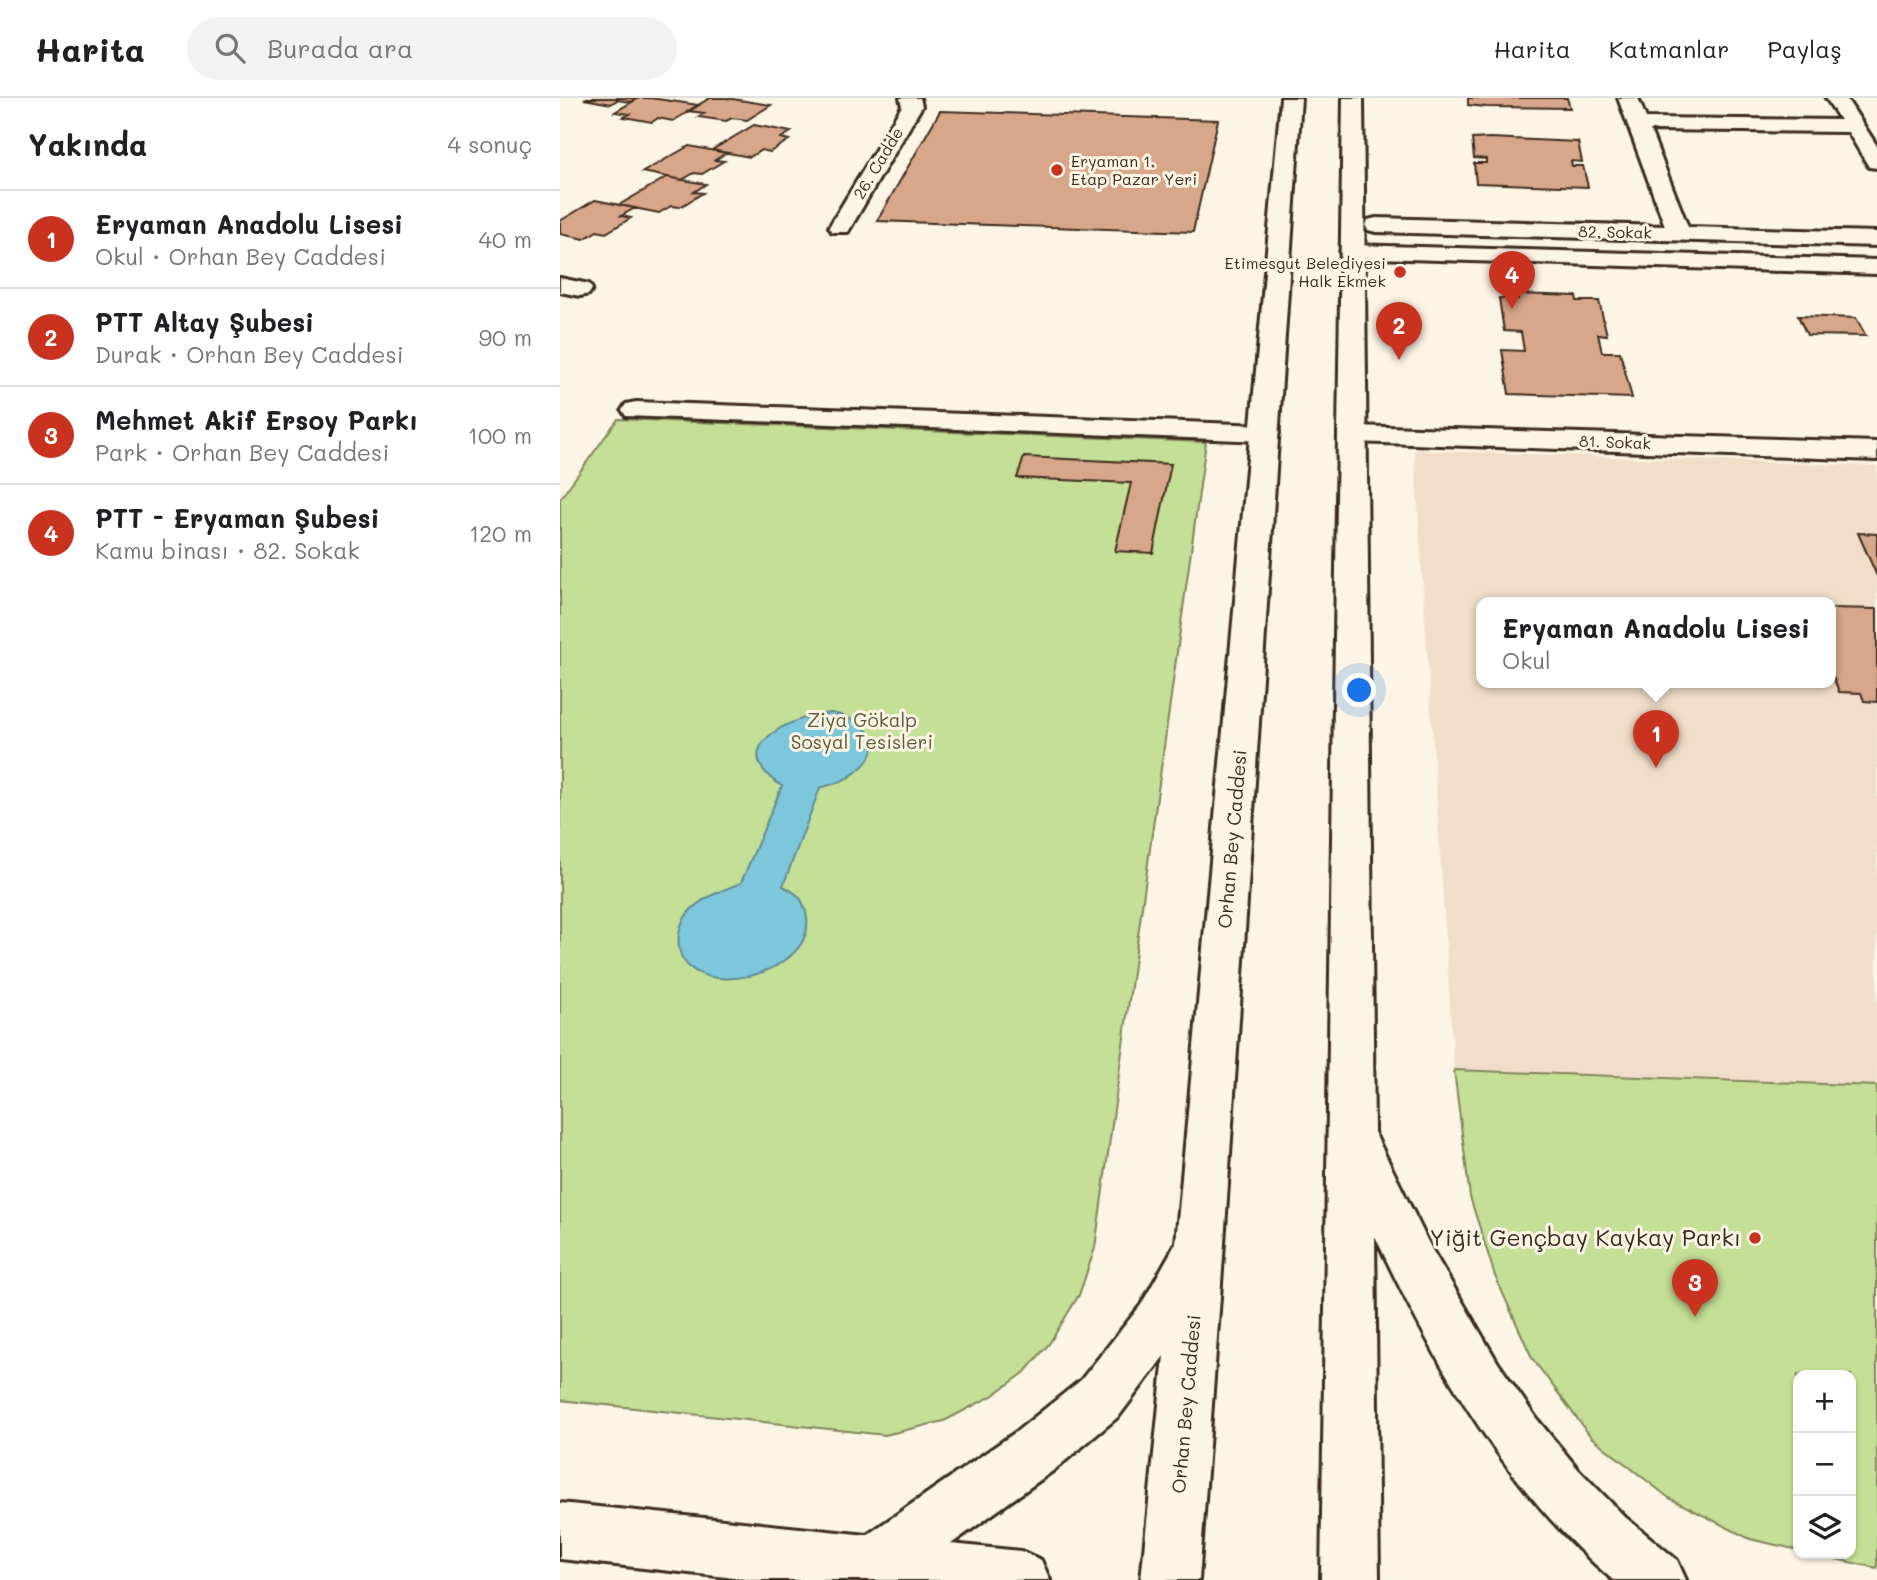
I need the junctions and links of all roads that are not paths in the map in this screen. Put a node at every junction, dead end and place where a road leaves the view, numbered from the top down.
1 (910, 98) edge
2 (1291, 98) edge
3 (1353, 98) edge
4 (1628, 98) edge
5 (1836, 98) edge
6 (1638, 124) junction
7 (1854, 126) junction
8 (1877, 162) edge
9 (840, 227) dead end
10 (1679, 233) junction
11 (1353, 238) junction
12 (1877, 239) edge
13 (1877, 267) edge
14 (636, 410) dead end
15 (1265, 433) junction
16 (1353, 433) junction
17 (1877, 451) edge
18 (1351, 1132) junction
19 (1200, 1242) junction
20 (560, 1531) edge
21 (874, 1564) junction
22 (1021, 1580) edge
23 (1170, 1580) edge
24 (1350, 1580) edge
25 (1657, 1580) edge

1 - 9 main road, 26. Cadde
2 - 15 main road, Orhan Bey Caddesi
3 - 11 main road
4 - 6 main road
5 - 7 main road
6 - 7 main road
6 - 10 main road
7 - 8 main road
10 - 11 main road, 82. Sokak
10 - 12 main road, 82. Sokak
11 - 13 main road
11 - 16 main road
14 - 15 main road
15 - 19 main road, Orhan Bey Caddesi
16 - 17 main road, 81. Sokak
16 - 18 main road
18 - 24 main road
18 - 25 main road
19 - 21 main road
19 - 23 main road, Orhan Bey Caddesi
20 - 21 main road
21 - 22 main road

